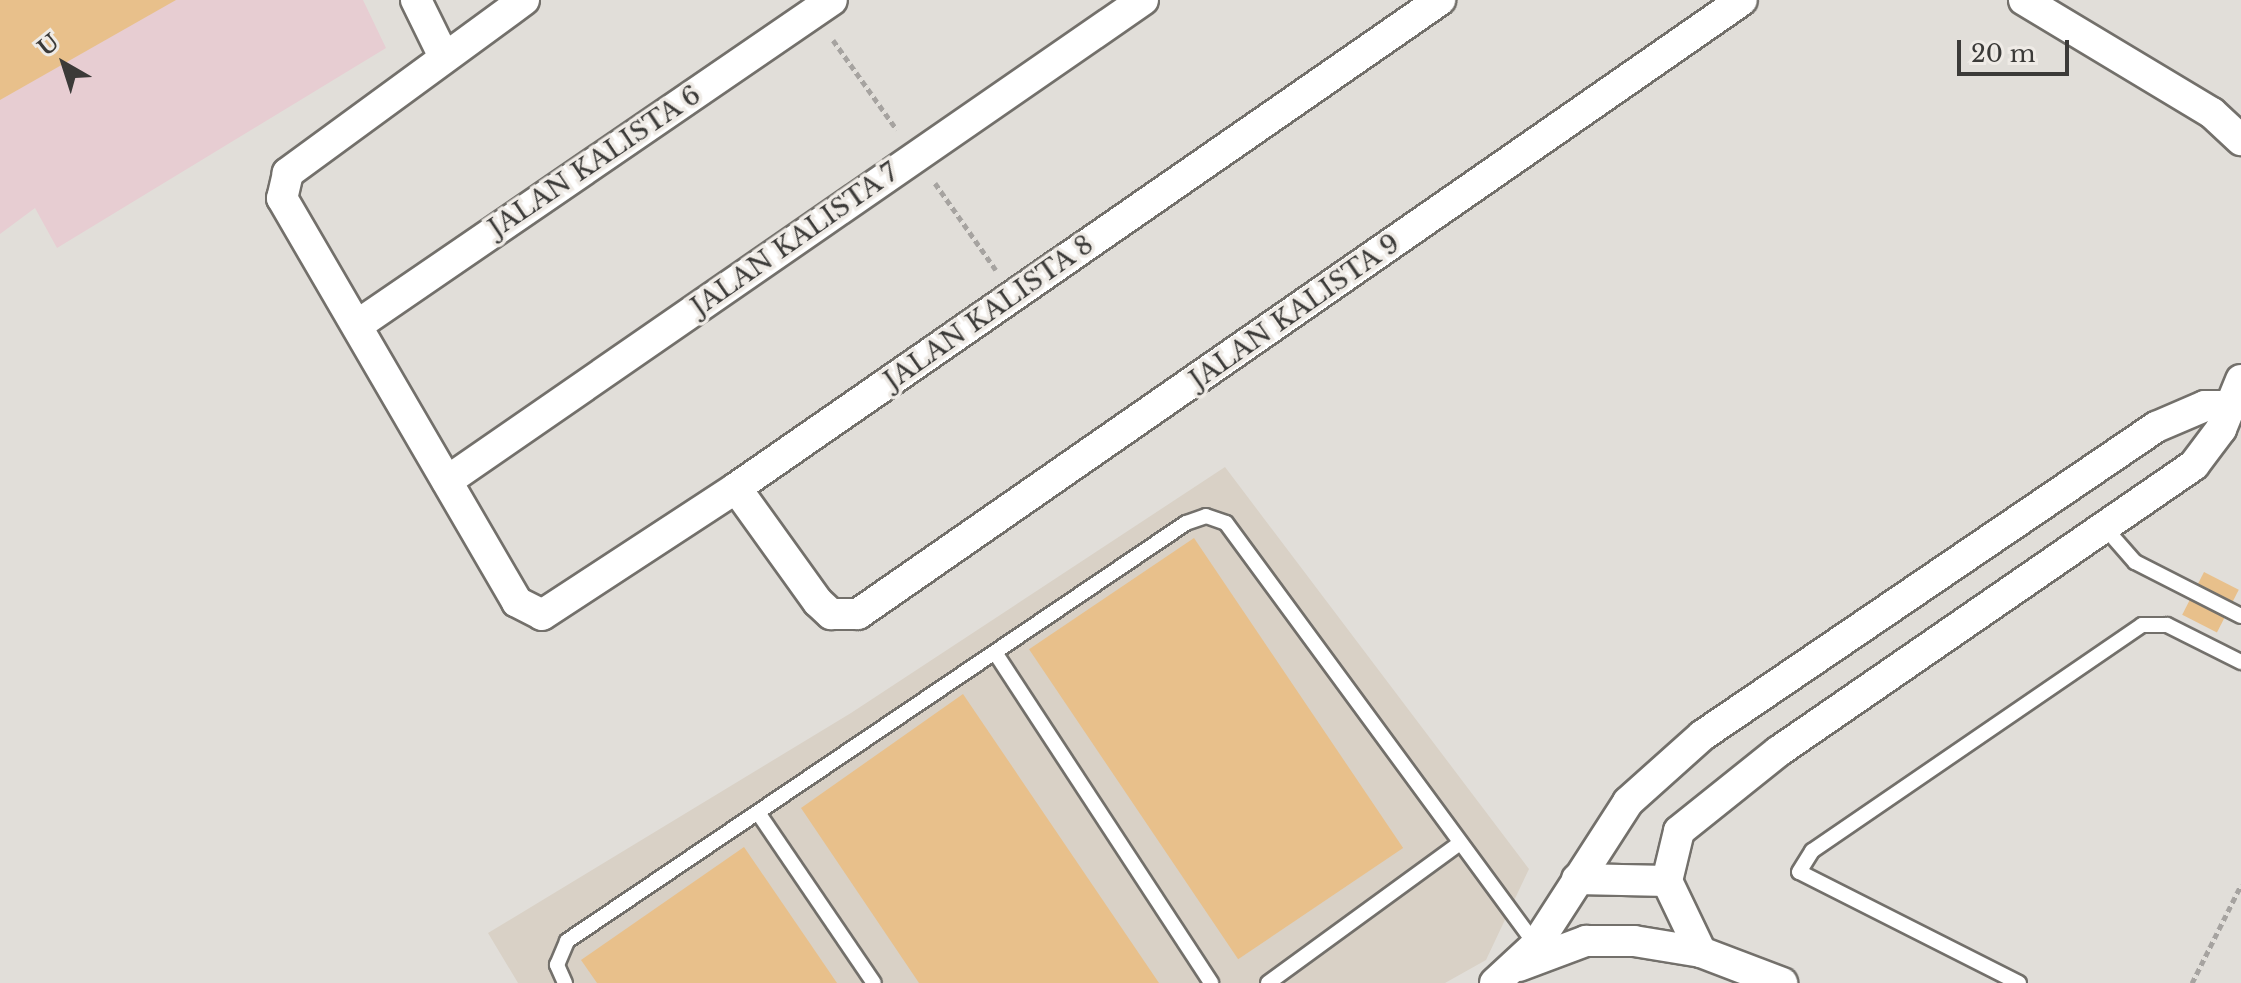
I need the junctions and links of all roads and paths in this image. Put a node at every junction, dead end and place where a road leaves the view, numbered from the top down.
1 (416, 0) edge
2 (524, 0) edge
3 (832, 0) edge
4 (1143, 0) edge
5 (1440, 0) edge
6 (1742, 0) edge
7 (2024, 0) edge
8 (444, 57) junction
9 (2241, 140) edge
10 (359, 324) junction
11 (2235, 393) edge
12 (447, 481) junction
13 (736, 488) junction
14 (2106, 529) junction
15 (2241, 616) edge
16 (996, 654) junction
17 (2241, 662) edge
18 (759, 814) junction
19 (1457, 845) junction
20 (1577, 879) junction
21 (1667, 881) junction
22 (2241, 885) edge
23 (1701, 952) junction
24 (1517, 965) edge
25 (565, 983) edge
26 (874, 983) edge
27 (1211, 983) edge
28 (1268, 983) edge
29 (1782, 983) edge
30 (2019, 983) edge
31 (2192, 983) edge

1 - 8 street
2 - 8 street
3 - 10 street, JALAN KALISTA 6
4 - 12 street, JALAN KALISTA 7
5 - 13 street, JALAN KALISTA 8
6 - 13 street, JALAN KALISTA 9
7 - 9 street
8 - 10 street
10 - 12 street
11 - 14 street
11 - 20 street
12 - 13 street, JALAN KALISTA 8
14 - 15 lane
14 - 21 street
16 - 18 lane
16 - 19 lane
16 - 27 lane
17 - 30 lane
18 - 25 lane
18 - 26 lane
19 - 24 lane
19 - 28 lane
20 - 21 street
20 - 24 street
21 - 23 street
22 - 31 path
23 - 24 street
23 - 29 street

